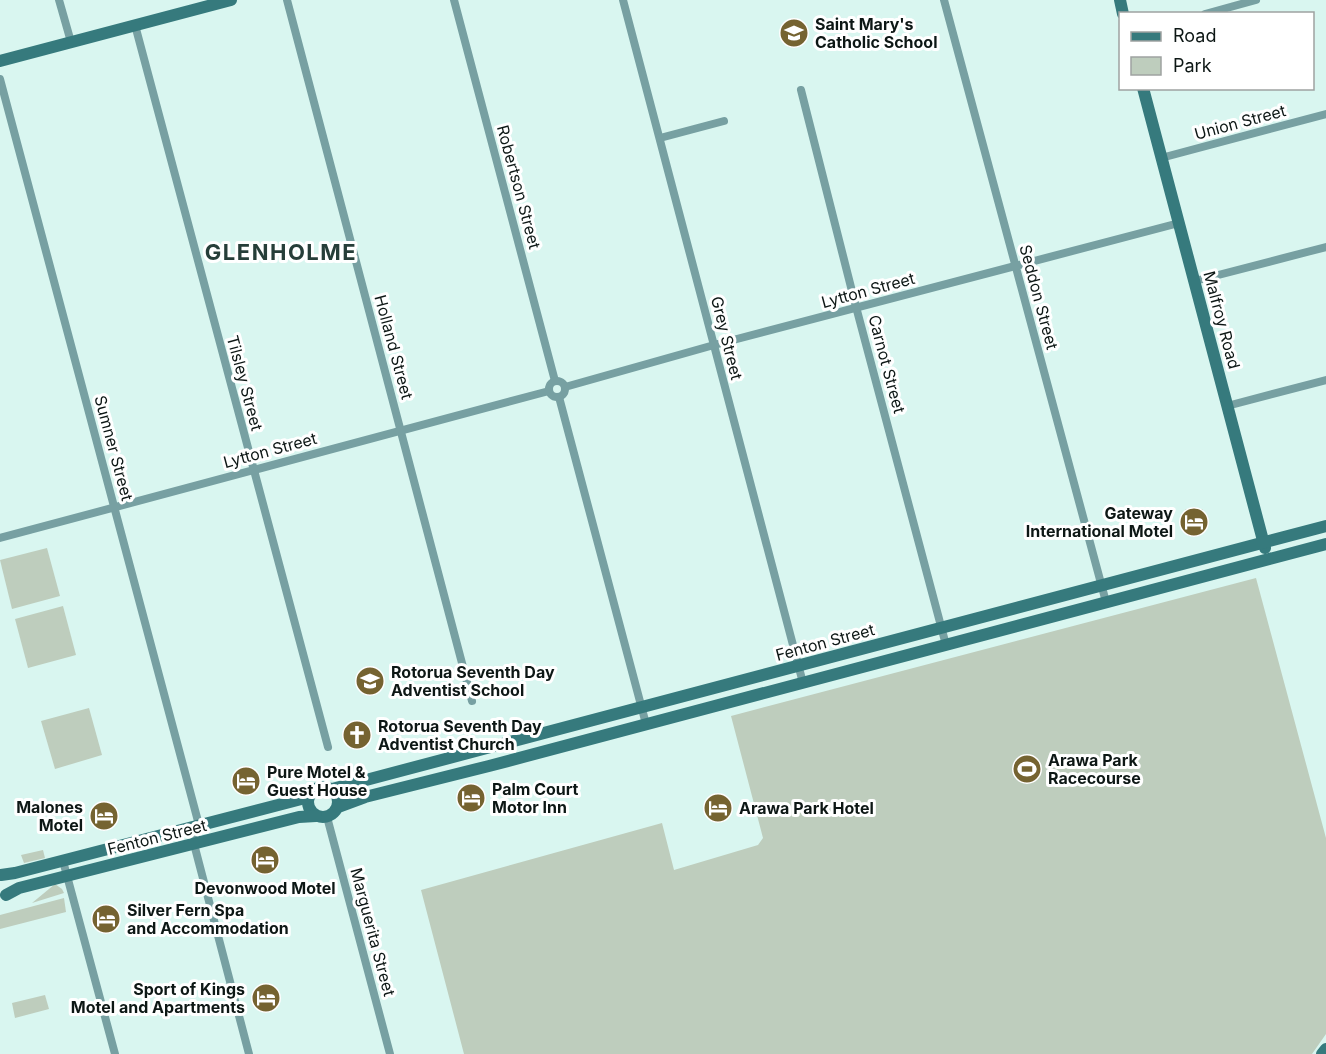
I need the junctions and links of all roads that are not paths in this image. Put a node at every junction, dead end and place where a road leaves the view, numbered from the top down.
1 (59, 0) edge
2 (287, 0) edge
3 (454, 0) edge
4 (623, 0) edge
5 (944, 0) edge
6 (1256, 0) edge
7 (226, 1) edge
8 (1212, 12) edge
9 (135, 25) junction
10 (71, 42) junction
11 (0, 61) edge
12 (0, 79) edge
13 (801, 90) dead end
14 (1144, 90) edge
15 (1326, 114) edge
16 (724, 121) dead end
17 (660, 138) junction
18 (1161, 158) junction
19 (1179, 223) junction
20 (1326, 247) edge
21 (1016, 266) junction
22 (1195, 281) junction
23 (857, 309) junction
24 (714, 345) junction
25 (1326, 380) edge
26 (555, 381) junction
27 (565, 387) junction
28 (549, 391) junction
29 (559, 397) junction
30 (1227, 406) junction
31 (401, 430) junction
32 (253, 470) junction
33 (114, 508) junction
34 (1326, 526) edge
35 (0, 538) edge
36 (1264, 543) junction
37 (1326, 544) edge
38 (1268, 559) junction
39 (1101, 585) junction
40 (1106, 602) junction
41 (941, 628) junction
42 (946, 645) junction
43 (798, 666) junction
44 (803, 683) junction
45 (472, 701) dead end
46 (642, 707) junction
47 (646, 724) junction
48 (328, 747) dead end
49 (485, 749) junction
50 (489, 766) junction
51 (332, 789) junction
52 (309, 797) junction
53 (338, 807) junction
54 (322, 817) junction
55 (199, 825) junction
56 (194, 844) junction
57 (63, 861) junction
58 (1, 874) edge
59 (67, 877) junction
60 (3, 898) edge
61 (1326, 1049) edge
62 (115, 1054) edge
63 (249, 1054) edge
64 (390, 1054) edge
65 (1322, 1054) edge

1 - 10 street
2 - 31 street, Holland Street
3 - 26 street, Robertson Street
4 - 17 street, Grey Street
5 - 21 street, Seddon Street
6 - 8 street
7 - 9 main road
9 - 10 main road
9 - 32 street, Tilsley Street
10 - 11 main road
12 - 33 street, Sumner Street
13 - 23 street, Carnot Street
14 - 18 main road, Malfroy Road
15 - 18 street, Union Street
16 - 17 street
17 - 24 street, Grey Street
18 - 19 main road, Malfroy Road
19 - 21 street, Lytton Street
19 - 22 main road, Malfroy Road
20 - 22 street
21 - 23 street, Lytton Street
21 - 39 street, Seddon Street
22 - 30 main road, Malfroy Road
23 - 24 street, Lytton Street
23 - 41 street, Carnot Street
24 - 27 street, Lytton Street
24 - 43 street, Grey Street
25 - 30 street
26 - 27 street
26 - 28 street
27 - 29 street
28 - 29 street
28 - 31 street, Lytton Street
29 - 46 street
30 - 36 main road, Malfroy Road
31 - 32 street, Lytton Street
31 - 45 street, Holland Street
32 - 33 street, Lytton Street
32 - 48 street, Tilsley Street
33 - 35 street, Lytton Street
33 - 55 street, Sumner Street
34 - 36 main road, Fenton Street
36 - 38 main road, Malfroy Road
36 - 39 main road, Fenton Street
37 - 38 main road, Fenton Street
38 - 40 main road, Fenton Street
39 - 40 street, Seddon Street
39 - 41 main road, Fenton Street
40 - 42 main road, Fenton Street
41 - 42 street, Carnot Street
41 - 43 main road, Fenton Street
42 - 44 main road, Fenton Street
43 - 44 street, Grey Street
43 - 46 main road, Fenton Street
44 - 47 main road, Fenton Street
46 - 47 street
46 - 49 main road, Fenton Street
47 - 50 main road, Fenton Street
49 - 50 main road
49 - 51 main road, Fenton Street
50 - 53 main road, Fenton Street
51 - 52 main road
51 - 53 main road
52 - 54 main road
52 - 55 main road, Fenton Street
53 - 54 main road
54 - 56 main road, Fenton Street
54 - 64 street, Marguerita Street
55 - 56 street
55 - 57 main road, Fenton Street
56 - 59 main road, Fenton Street
56 - 63 street
57 - 58 main road, Fenton Street
57 - 59 street
58 - 60 main road
59 - 60 main road, Fenton Street
59 - 62 street
61 - 65 main road

